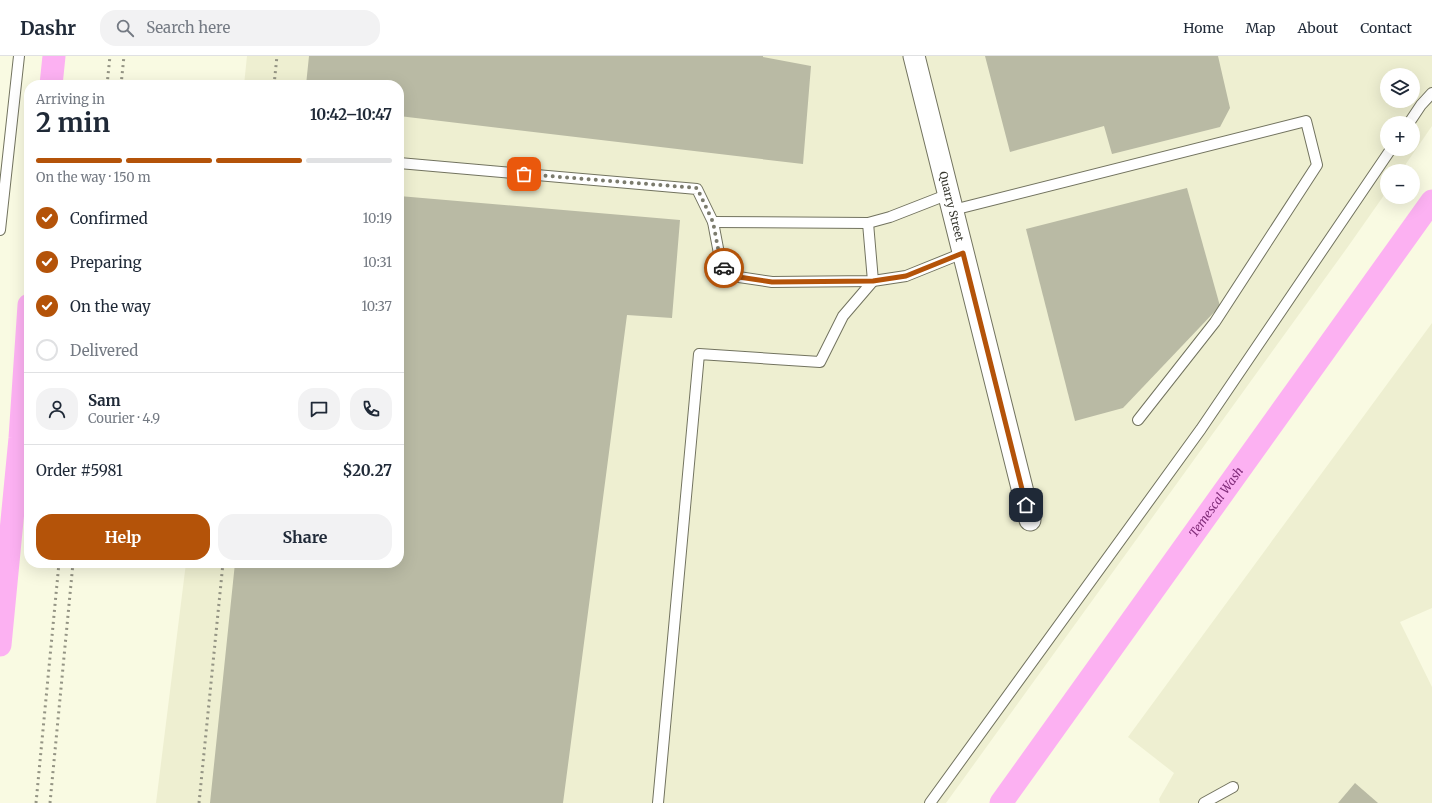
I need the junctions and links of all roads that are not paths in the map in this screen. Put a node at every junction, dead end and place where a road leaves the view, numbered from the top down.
1 (19, 56) edge
2 (914, 56) edge
3 (1432, 93) edge
4 (1414, 116) edge
5 (1386, 156) edge
6 (404, 163) edge
7 (951, 202) junction
8 (713, 222) junction
9 (868, 223) junction
10 (0, 230) edge
11 (963, 253) junction
12 (873, 281) junction
13 (1138, 420) dead end
14 (1030, 520) dead end
15 (1233, 787) dead end
16 (658, 803) edge
17 (930, 803) edge
18 (1204, 803) edge

1 - 10 lane
2 - 7 street, Quarry Street
3 - 4 lane
5 - 17 lane
6 - 8 lane
7 - 9 lane
7 - 11 street, Quarry Street
7 - 13 lane
8 - 9 lane
8 - 12 lane
9 - 12 lane
11 - 12 lane
11 - 14 street, Quarry Street
12 - 16 lane
15 - 18 lane

